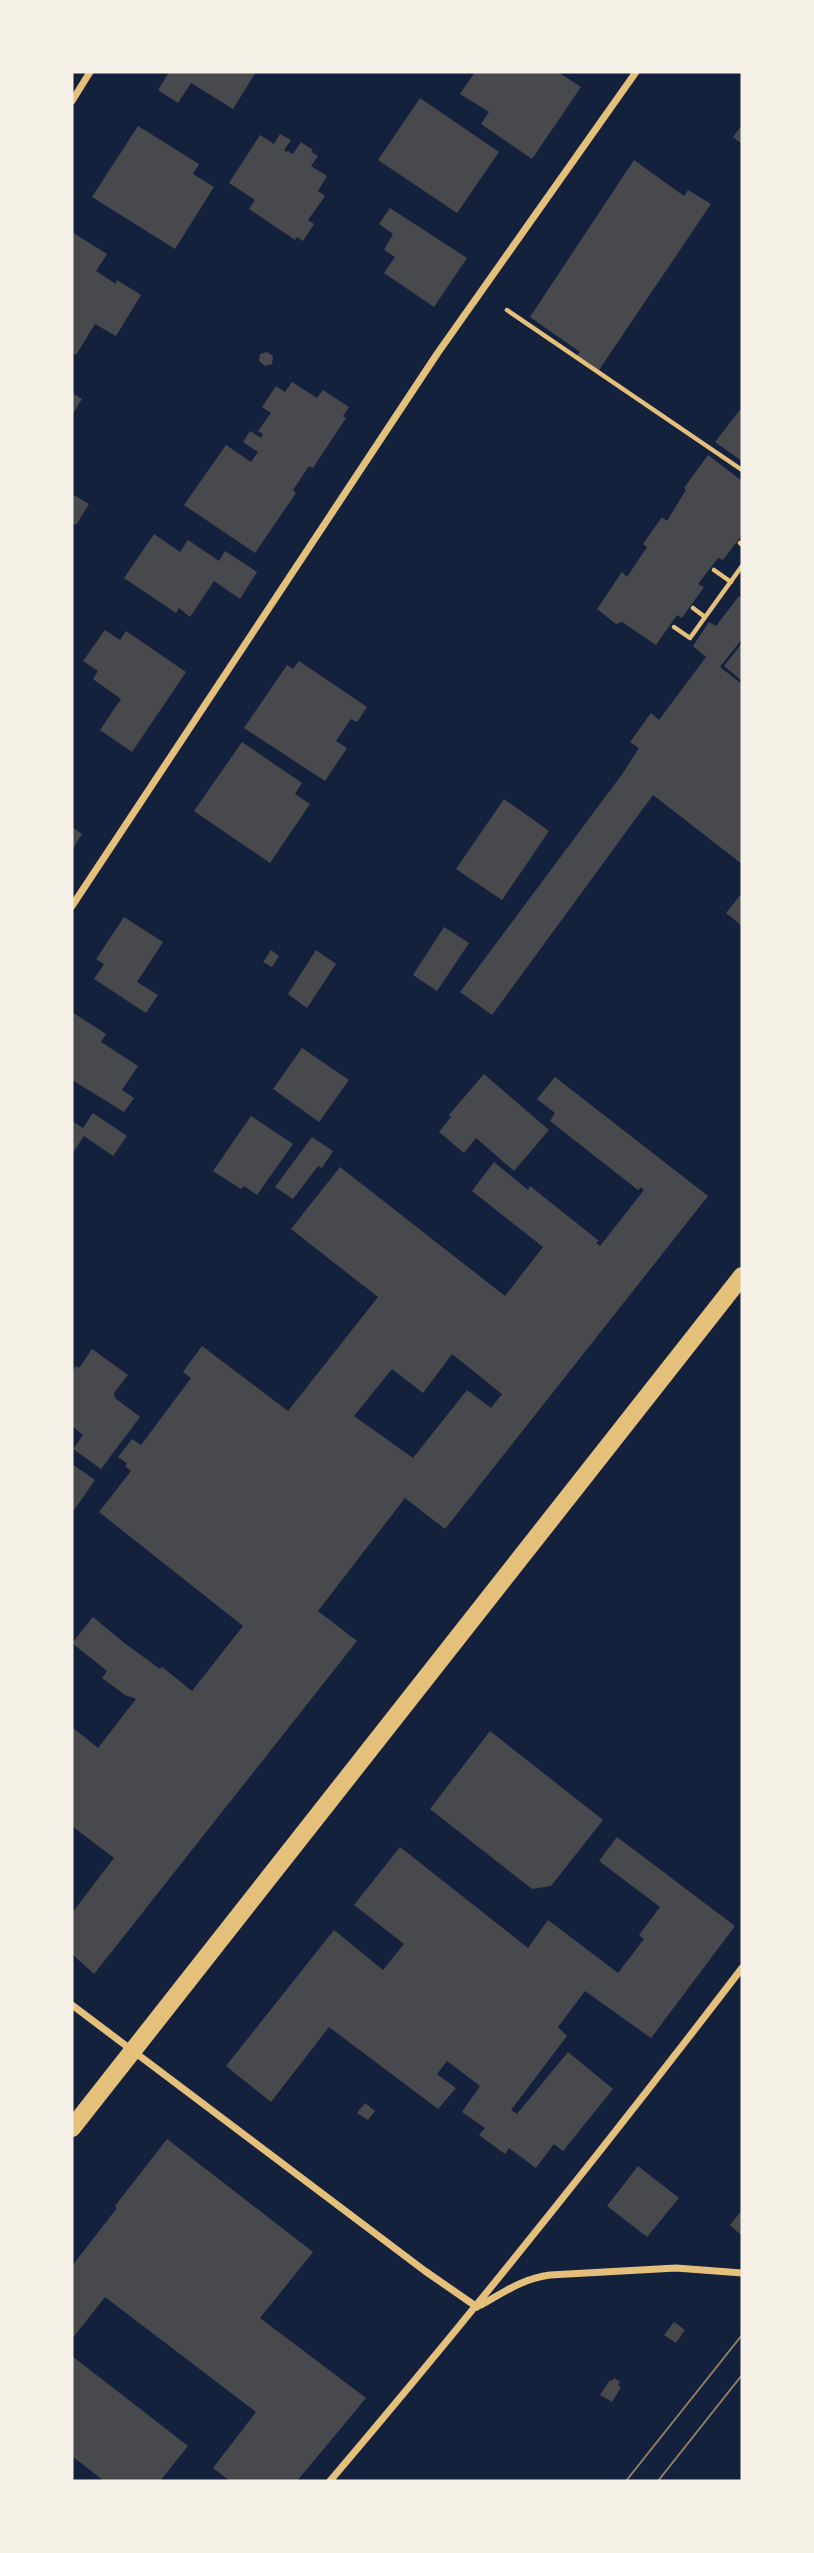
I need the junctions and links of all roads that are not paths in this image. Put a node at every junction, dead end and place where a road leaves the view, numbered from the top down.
1 (90, 72) edge
2 (636, 72) edge
3 (72, 102) edge
4 (72, 906) edge
5 (742, 1276) edge
6 (742, 1968) edge
7 (72, 2005) edge
8 (132, 2051) junction
9 (72, 2128) edge
10 (742, 2273) edge
11 (477, 2307) junction
12 (330, 2481) edge

1 - 3 street
2 - 4 street
5 - 8 main road
6 - 11 street
7 - 8 street
8 - 9 main road
8 - 11 street
10 - 11 street
11 - 12 street

